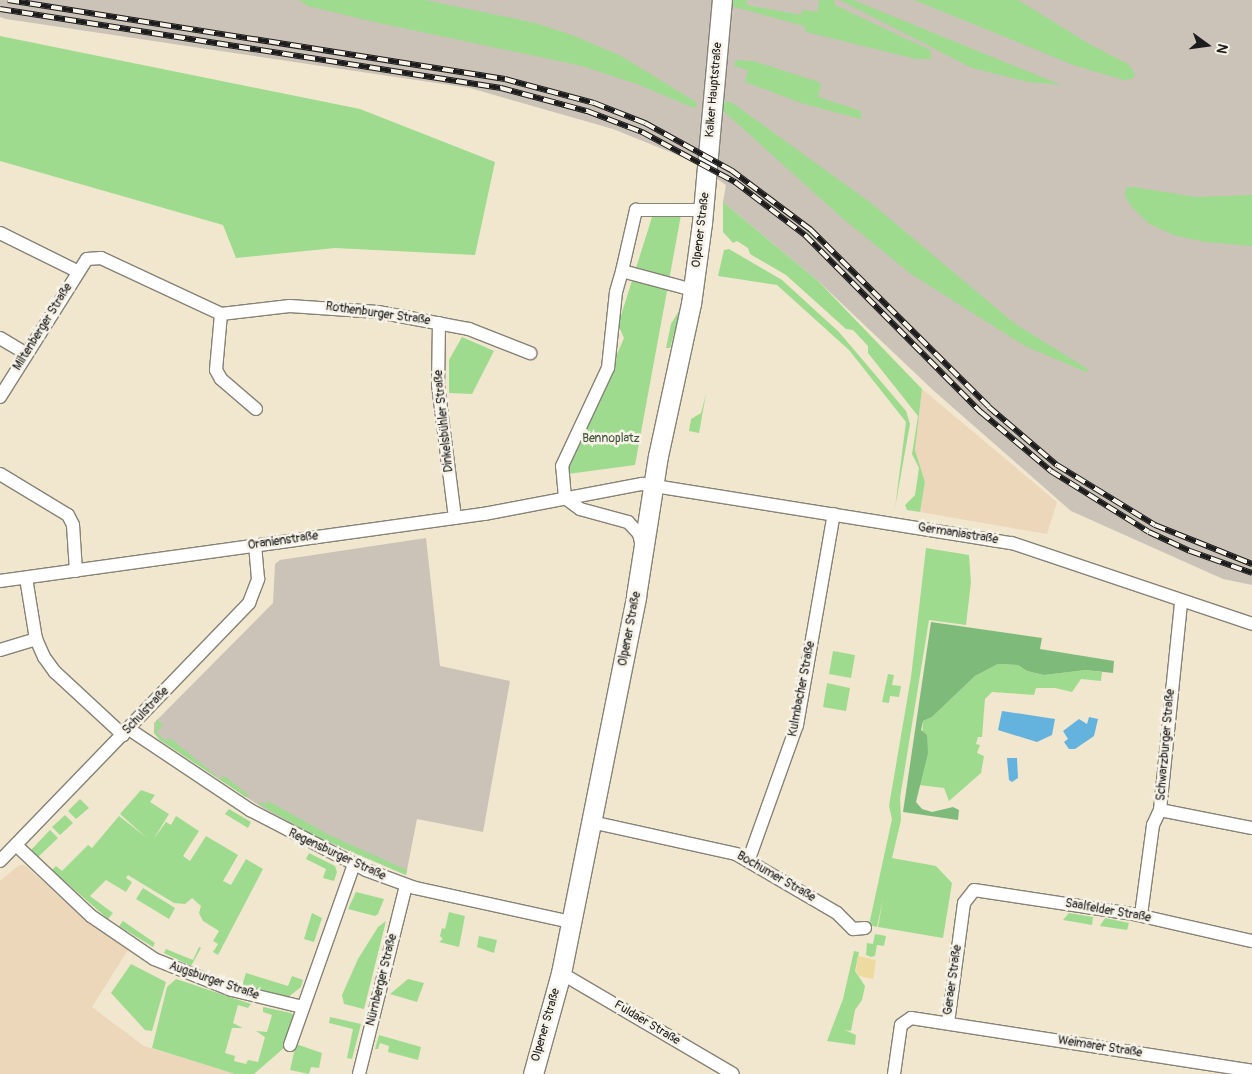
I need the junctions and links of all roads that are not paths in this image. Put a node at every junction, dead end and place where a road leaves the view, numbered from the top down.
1 (722, 0) edge
2 (706, 180) joint
3 (704, 210) junction
4 (0, 233) edge
5 (77, 271) junction
6 (622, 271) junction
7 (693, 290) junction
8 (221, 314) junction
9 (439, 323) junction
10 (0, 338) edge
11 (530, 353) dead end
12 (26, 354) junction
13 (0, 397) edge
14 (256, 409) dead end
15 (0, 474) edge
16 (654, 486) junction
17 (565, 498) junction
18 (834, 514) junction
19 (456, 518) junction
20 (256, 545) junction
21 (641, 554) junction
22 (76, 571) junction
23 (26, 578) junction
24 (0, 581) edge
25 (1181, 603) junction
26 (1252, 624) edge
27 (36, 638) junction
28 (0, 650) edge
29 (126, 732) junction
30 (1160, 810) junction
31 (591, 822) junction
32 (1252, 828) edge
33 (17, 846) junction
34 (749, 859) junction
35 (0, 862) edge
36 (354, 864) junction
37 (406, 886) junction
38 (966, 898) joint
39 (1140, 915) junction
40 (571, 922) junction
41 (865, 928) dead end
42 (1252, 941) edge
43 (561, 973) junction
44 (303, 1007) junction
45 (948, 1023) junction
46 (290, 1046) dead end
47 (1252, 1071) edge
48 (359, 1074) edge
49 (533, 1074) edge
50 (733, 1074) edge
51 (894, 1074) edge

1 - 2 main road, Kalker Hauptstraße
2 - 3 main road, Olpener Straße
3 - 6 street
3 - 7 main road, Olpener Straße
4 - 5 street
5 - 8 street, Miltenberger Straße
5 - 12 street, Miltenberger Straße
6 - 7 street
6 - 17 street
7 - 16 main road, Olpener Straße
8 - 9 street, Rothenburger Straße
8 - 14 street
9 - 11 street, Rothenburger Straße
9 - 19 street, Dinkelsbühler Straße
10 - 12 street
12 - 13 street, Miltenberger Straße
15 - 22 street
16 - 17 street, Oranienstraße
16 - 18 street, Germaniastraße
16 - 21 main road, Olpener Straße
17 - 19 street, Oranienstraße
17 - 21 street
18 - 25 street, Germaniastraße
18 - 34 street, Kulmbacher Straße
19 - 20 street, Oranienstraße
20 - 22 street, Oranienstraße
20 - 29 street, Schulstraße
21 - 31 main road, Olpener Straße
22 - 23 street, Oranienstraße
23 - 24 street, Oranienstraße
23 - 27 street, Regensburger Straße
25 - 26 street, Germaniastraße
25 - 30 street, Schwarzburger Straße
27 - 28 street
27 - 29 street, Regensburger Straße
29 - 33 street, Schulstraße
29 - 36 street, Regensburger Straße
30 - 32 street
30 - 39 street, Schwarzburger Straße
31 - 34 street, Bochumer Straße
31 - 40 main road, Olpener Straße
33 - 35 street, Schulstraße
33 - 44 street, Augsburger Straße
34 - 41 street, Bochumer Straße
36 - 37 street, Regensburger Straße
36 - 44 street
37 - 40 street, Regensburger Straße
37 - 48 street, Nürnberger Straße
38 - 39 street, Saalfelder Straße
38 - 45 street, Geraer Straße
39 - 42 street, Saalfelder Straße
40 - 43 main road, Olpener Straße
43 - 49 main road, Olpener Straße
43 - 50 street, Fuldaer Straße
44 - 46 street
45 - 47 street, Weimarer Straße
45 - 51 street, Geraer Straße

